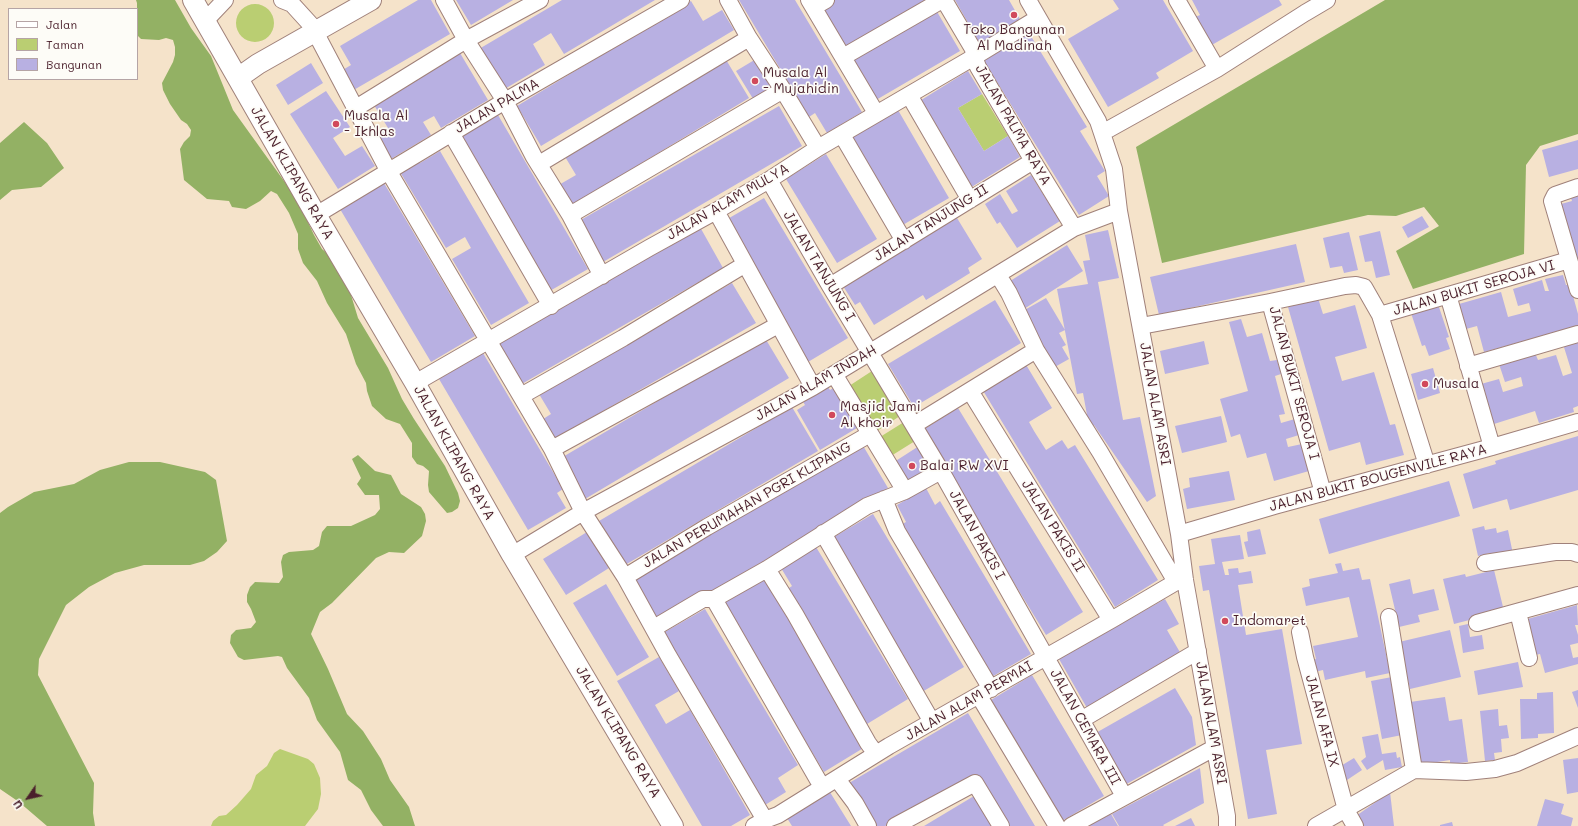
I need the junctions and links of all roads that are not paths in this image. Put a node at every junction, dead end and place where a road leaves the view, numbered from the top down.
1 (193, 0) edge
2 (225, 0) edge
3 (282, 0) edge
4 (371, 0) edge
5 (444, 0) edge
6 (540, 0) edge
7 (681, 0) edge
8 (728, 0) edge
9 (943, 0) edge
10 (1028, 0) edge
11 (1178, 0) edge
12 (1327, 0) edge
13 (816, 2) edge
14 (1301, 6) edge
15 (1038, 18) junction
16 (205, 20) junction
17 (315, 32) junction
18 (749, 38) junction
19 (466, 40) junction
20 (843, 57) junction
21 (974, 57) junction
22 (1217, 69) junction
23 (238, 78) junction
24 (783, 90) junction
25 (909, 95) junction
26 (505, 101) junction
27 (356, 108) junction
28 (876, 113) junction
29 (451, 133) junction
30 (1102, 133) junction
31 (842, 135) junction
32 (818, 148) junction
33 (1033, 161) junction
34 (539, 164) junction
35 (389, 172) junction
36 (769, 180) junction
37 (1578, 187) edge
38 (970, 200) junction
39 (1119, 210) junction
40 (716, 211) junction
41 (316, 215) junction
42 (570, 216) junction
43 (1074, 228) junction
44 (904, 241) junction
45 (1569, 260) junction
46 (744, 264) junction
47 (998, 275) junction
48 (602, 276) junction
49 (830, 286) junction
50 (1578, 290) edge
51 (1448, 295) junction
52 (1270, 302) junction
53 (551, 306) junction
54 (1380, 315) junction
55 (778, 325) junction
56 (1141, 326) junction
57 (1578, 334) edge
58 (489, 341) junction
59 (1036, 350) junction
60 (871, 351) junction
61 (1468, 366) junction
62 (834, 374) junction
63 (415, 383) junction
64 (813, 386) junction
65 (970, 391) junction
66 (521, 396) junction
67 (1578, 422) edge
68 (914, 425) junction
69 (870, 434) junction
70 (1492, 447) junction
71 (552, 449) junction
72 (1427, 465) junction
73 (941, 471) junction
74 (905, 491) junction
75 (1323, 493) junction
76 (884, 499) junction
77 (583, 512) junction
78 (823, 533) junction
79 (1179, 534) junction
80 (1578, 554) edge
81 (512, 555) junction
82 (1485, 563) dead end
83 (767, 569) junction
84 (625, 577) junction
85 (1181, 581) junction
86 (1578, 595) edge
87 (714, 599) junction
88 (1518, 612) junction
89 (1389, 617) dead end
90 (1111, 620) junction
91 (1477, 623) dead end
92 (654, 628) junction
93 (1300, 632) dead end
94 (1198, 651) junction
95 (1046, 657) junction
96 (1529, 658) dead end
97 (985, 692) junction
98 (1081, 720) junction
99 (932, 722) junction
100 (1578, 736) edge
101 (1214, 748) junction
102 (876, 754) junction
103 (1414, 770) junction
104 (838, 779) junction
105 (822, 787) junction
106 (1124, 796) junction
107 (1346, 810) junction
108 (770, 822) edge
109 (673, 826) edge
110 (868, 826) edge
111 (895, 826) edge
112 (1001, 826) edge
113 (1057, 826) edge
114 (1071, 826) edge
115 (1227, 826) edge
116 (1316, 826) edge
117 (1355, 826) edge

1 - 16 main road, JALAN KLIPANG RAYA
2 - 16 street
3 - 17 street
4 - 17 main road
5 - 19 street
6 - 19 street
7 - 26 street, JALAN PALMA
8 - 18 street
9 - 20 street
9 - 21 street, JALAN PALMA RAYA
10 - 15 street, JALAN ALAM ASRI
11 - 22 street
12 - 14 street
13 - 20 street
14 - 22 street
15 - 21 street, JALAN ALAM MULYA
15 - 30 street, JALAN ALAM ASRI
16 - 23 main road, JALAN KLIPANG RAYA
17 - 23 main road
17 - 27 street
18 - 24 street
18 - 34 street
19 - 26 street
19 - 27 street
20 - 28 street
21 - 25 street, JALAN ALAM MULYA
21 - 33 street, JALAN PALMA RAYA
22 - 30 street
23 - 41 main road, JALAN KLIPANG RAYA
24 - 32 street
24 - 42 street
25 - 28 street, JALAN ALAM MULYA
25 - 38 street
26 - 29 street, JALAN PALMA
26 - 34 street
27 - 35 street
28 - 31 street, JALAN ALAM MULYA
29 - 35 street, JALAN PALMA
29 - 53 street
30 - 39 street, JALAN ALAM ASRI
31 - 32 street, JALAN ALAM MULYA
31 - 44 street
32 - 36 street, JALAN ALAM MULYA
33 - 38 street, JALAN TANJUNG II
33 - 43 street, JALAN PALMA RAYA
34 - 42 street
35 - 41 street, JALAN PALMA
35 - 58 street
36 - 40 street, JALAN ALAM MULYA
36 - 49 street, JALAN TANJUNG I
37 - 45 street
38 - 44 street, JALAN TANJUNG II
39 - 43 street, JALAN ALAM INDAH
39 - 56 street, JALAN ALAM ASRI
40 - 46 street
40 - 48 street, JALAN ALAM MULYA
41 - 63 main road, JALAN KLIPANG RAYA
42 - 48 street
43 - 47 street, JALAN ALAM INDAH
44 - 49 street, JALAN TANJUNG II
45 - 50 street
45 - 51 street, JALAN BUKIT SEROJA VI
46 - 55 street
46 - 66 street
47 - 59 street
47 - 60 street, JALAN ALAM INDAH
48 - 53 street, JALAN ALAM MULYA
49 - 60 street, JALAN TANJUNG I
51 - 54 street, JALAN BUKIT SEROJA VI
51 - 61 street
52 - 54 street, JALAN BUKIT SEROJA I
52 - 56 street
52 - 75 street, JALAN BUKIT SEROJA I
53 - 58 street, JALAN ALAM MULYA
54 - 72 street
55 - 64 street
55 - 71 street
56 - 79 street, JALAN ALAM ASRI
57 - 61 street
58 - 63 street, JALAN ALAM MULYA
58 - 66 street
59 - 65 street
59 - 85 street
60 - 62 street, JALAN ALAM INDAH
60 - 68 street, JALAN PAKIS I
61 - 70 street
62 - 64 street, JALAN ALAM INDAH
62 - 69 street
63 - 81 main road, JALAN KLIPANG RAYA
64 - 77 street, JALAN ALAM INDAH
65 - 68 street
65 - 90 street, JALAN PAKIS II
66 - 71 street
67 - 70 street, JALAN BUKIT BOUGENVILE RAYA
68 - 73 street, JALAN PAKIS I
69 - 74 street
69 - 84 street, JALAN PERUMAHAN PGRI KLIPANG
70 - 72 street, JALAN BUKIT BOUGENVILE RAYA
71 - 77 street
72 - 75 street, JALAN BUKIT BOUGENVILE RAYA
73 - 74 street
73 - 95 street, JALAN PAKIS I
74 - 76 street
75 - 79 street, JALAN BUKIT BOUGENVILE RAYA
76 - 78 street
76 - 97 street
77 - 81 street, JALAN ALAM INDAH
77 - 84 street
78 - 83 street
78 - 99 street
79 - 85 street, JALAN ALAM ASRI
80 - 82 street
81 - 109 main road, JALAN KLIPANG RAYA
83 - 87 street
83 - 102 street
84 - 92 street
85 - 90 street, JALAN ALAM PERMAI
85 - 94 street, JALAN ALAM ASRI
86 - 88 street
87 - 92 street
87 - 105 street
88 - 91 street
88 - 96 street
89 - 103 street
90 - 95 street, JALAN ALAM PERMAI
92 - 108 street
93 - 107 street, JALAN AFA IX
94 - 98 street
94 - 101 street, JALAN ALAM ASRI
95 - 97 street, JALAN ALAM PERMAI
95 - 98 street, JALAN CEMARA III
97 - 99 street, JALAN ALAM PERMAI
97 - 113 street
98 - 106 street, JALAN CEMARA III
99 - 102 street, JALAN ALAM PERMAI
100 - 103 street
101 - 106 street
101 - 115 street, JALAN ALAM ASRI
102 - 104 street, JALAN ALAM PERMAI
103 - 107 street
104 - 105 street, JALAN ALAM PERMAI
104 - 110 street
105 - 108 street, JALAN ALAM PERMAI
106 - 114 street
107 - 116 street
107 - 117 street, JALAN AFA IX
111 - 112 street

